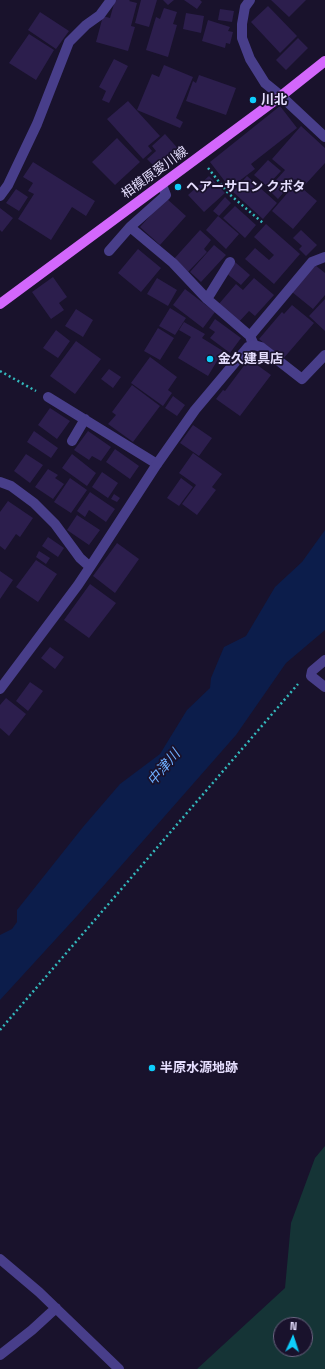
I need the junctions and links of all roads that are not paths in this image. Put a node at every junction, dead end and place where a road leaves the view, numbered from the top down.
1 (111, 0) edge
2 (250, 0) edge
3 (325, 61) edge
4 (281, 96) junction
5 (325, 137) edge
6 (162, 185) junction
7 (0, 196) edge
8 (130, 227) junction
9 (109, 251) dead end
10 (325, 257) edge
11 (230, 262) dead end
12 (207, 299) junction
13 (0, 304) edge
14 (252, 340) junction
15 (325, 355) edge
16 (48, 397) road end
17 (85, 419) junction
18 (72, 441) dead end
19 (157, 464) junction
20 (0, 482) edge
21 (90, 567) junction
22 (325, 660) edge
23 (325, 687) edge
24 (0, 689) edge
25 (0, 1259) edge
26 (56, 1308) junction
27 (0, 1355) edge
28 (119, 1369) edge

1 - 7 street
2 - 4 street
3 - 4 main road, 相模原愛川線
4 - 5 street
4 - 6 main road, 相模原愛川線
6 - 8 street
6 - 13 main road, 相模原愛川線
8 - 9 street
8 - 12 street
10 - 14 street
11 - 12 street
12 - 14 street
14 - 15 street
14 - 19 street
16 - 17 street
17 - 18 street
17 - 19 street
19 - 21 street
20 - 21 street
21 - 24 street
22 - 23 street
25 - 26 street
26 - 27 street
26 - 28 street

